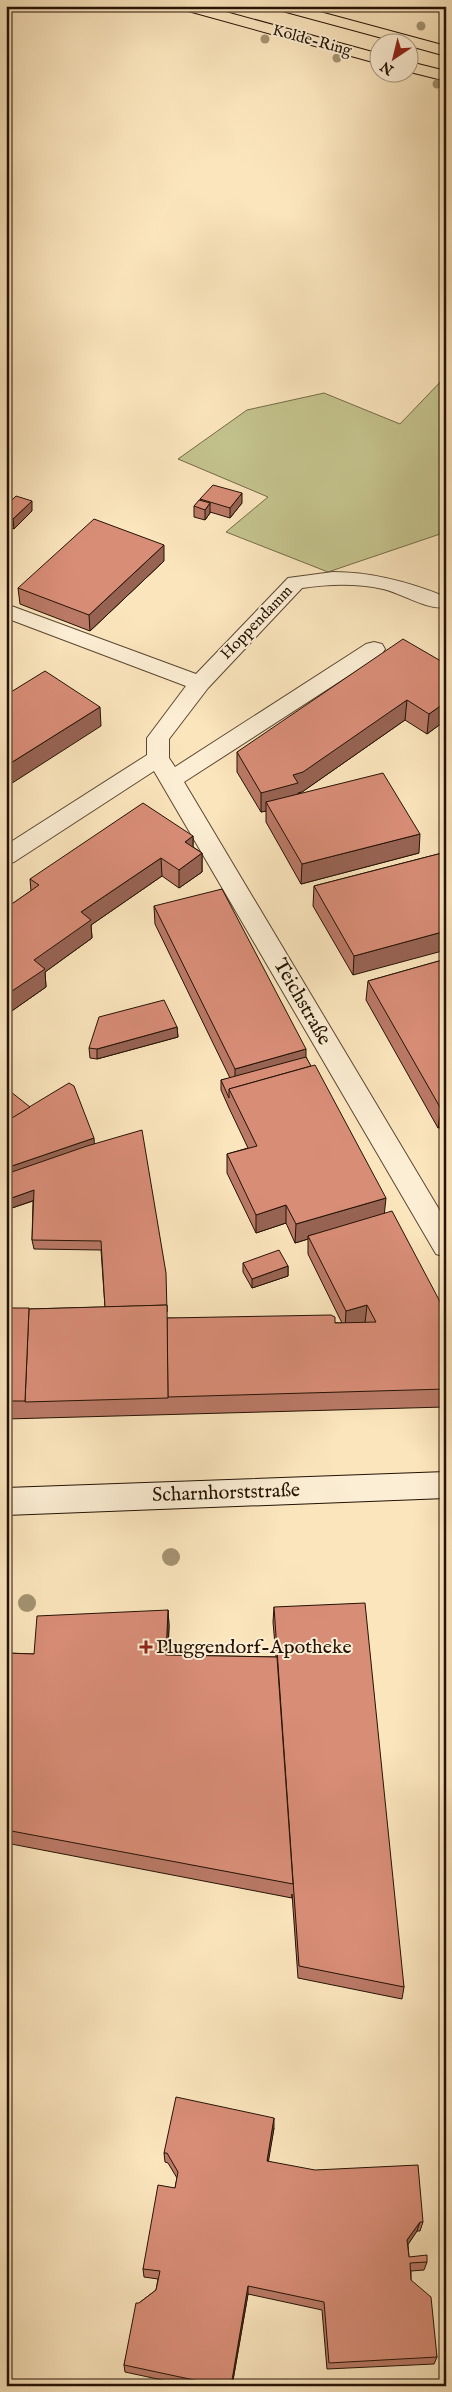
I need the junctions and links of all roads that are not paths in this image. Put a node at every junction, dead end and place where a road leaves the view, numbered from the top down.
1 (186, 6) edge
2 (280, 6) edge
3 (446, 51) edge
4 (370, 56) edge
5 (420, 70) edge
6 (446, 76) edge
7 (439, 602) dead end
8 (6, 610) edge
9 (374, 649) dead end
10 (200, 683) junction
11 (158, 758) junction
12 (172, 779) junction
13 (6, 856) edge
14 (446, 1246) edge
15 (446, 1485) edge
16 (6, 1502) edge

1 - 4 main road, Kolde-Ring
2 - 3 main road, Kolde-Ring
5 - 6 main road
7 - 10 street, Hoppendamm
8 - 10 street
9 - 12 street
10 - 11 street, Hoppendamm
11 - 12 street, Teichstraße
11 - 13 street
12 - 14 street, Teichstraße
15 - 16 street, Scharnhorststraße

